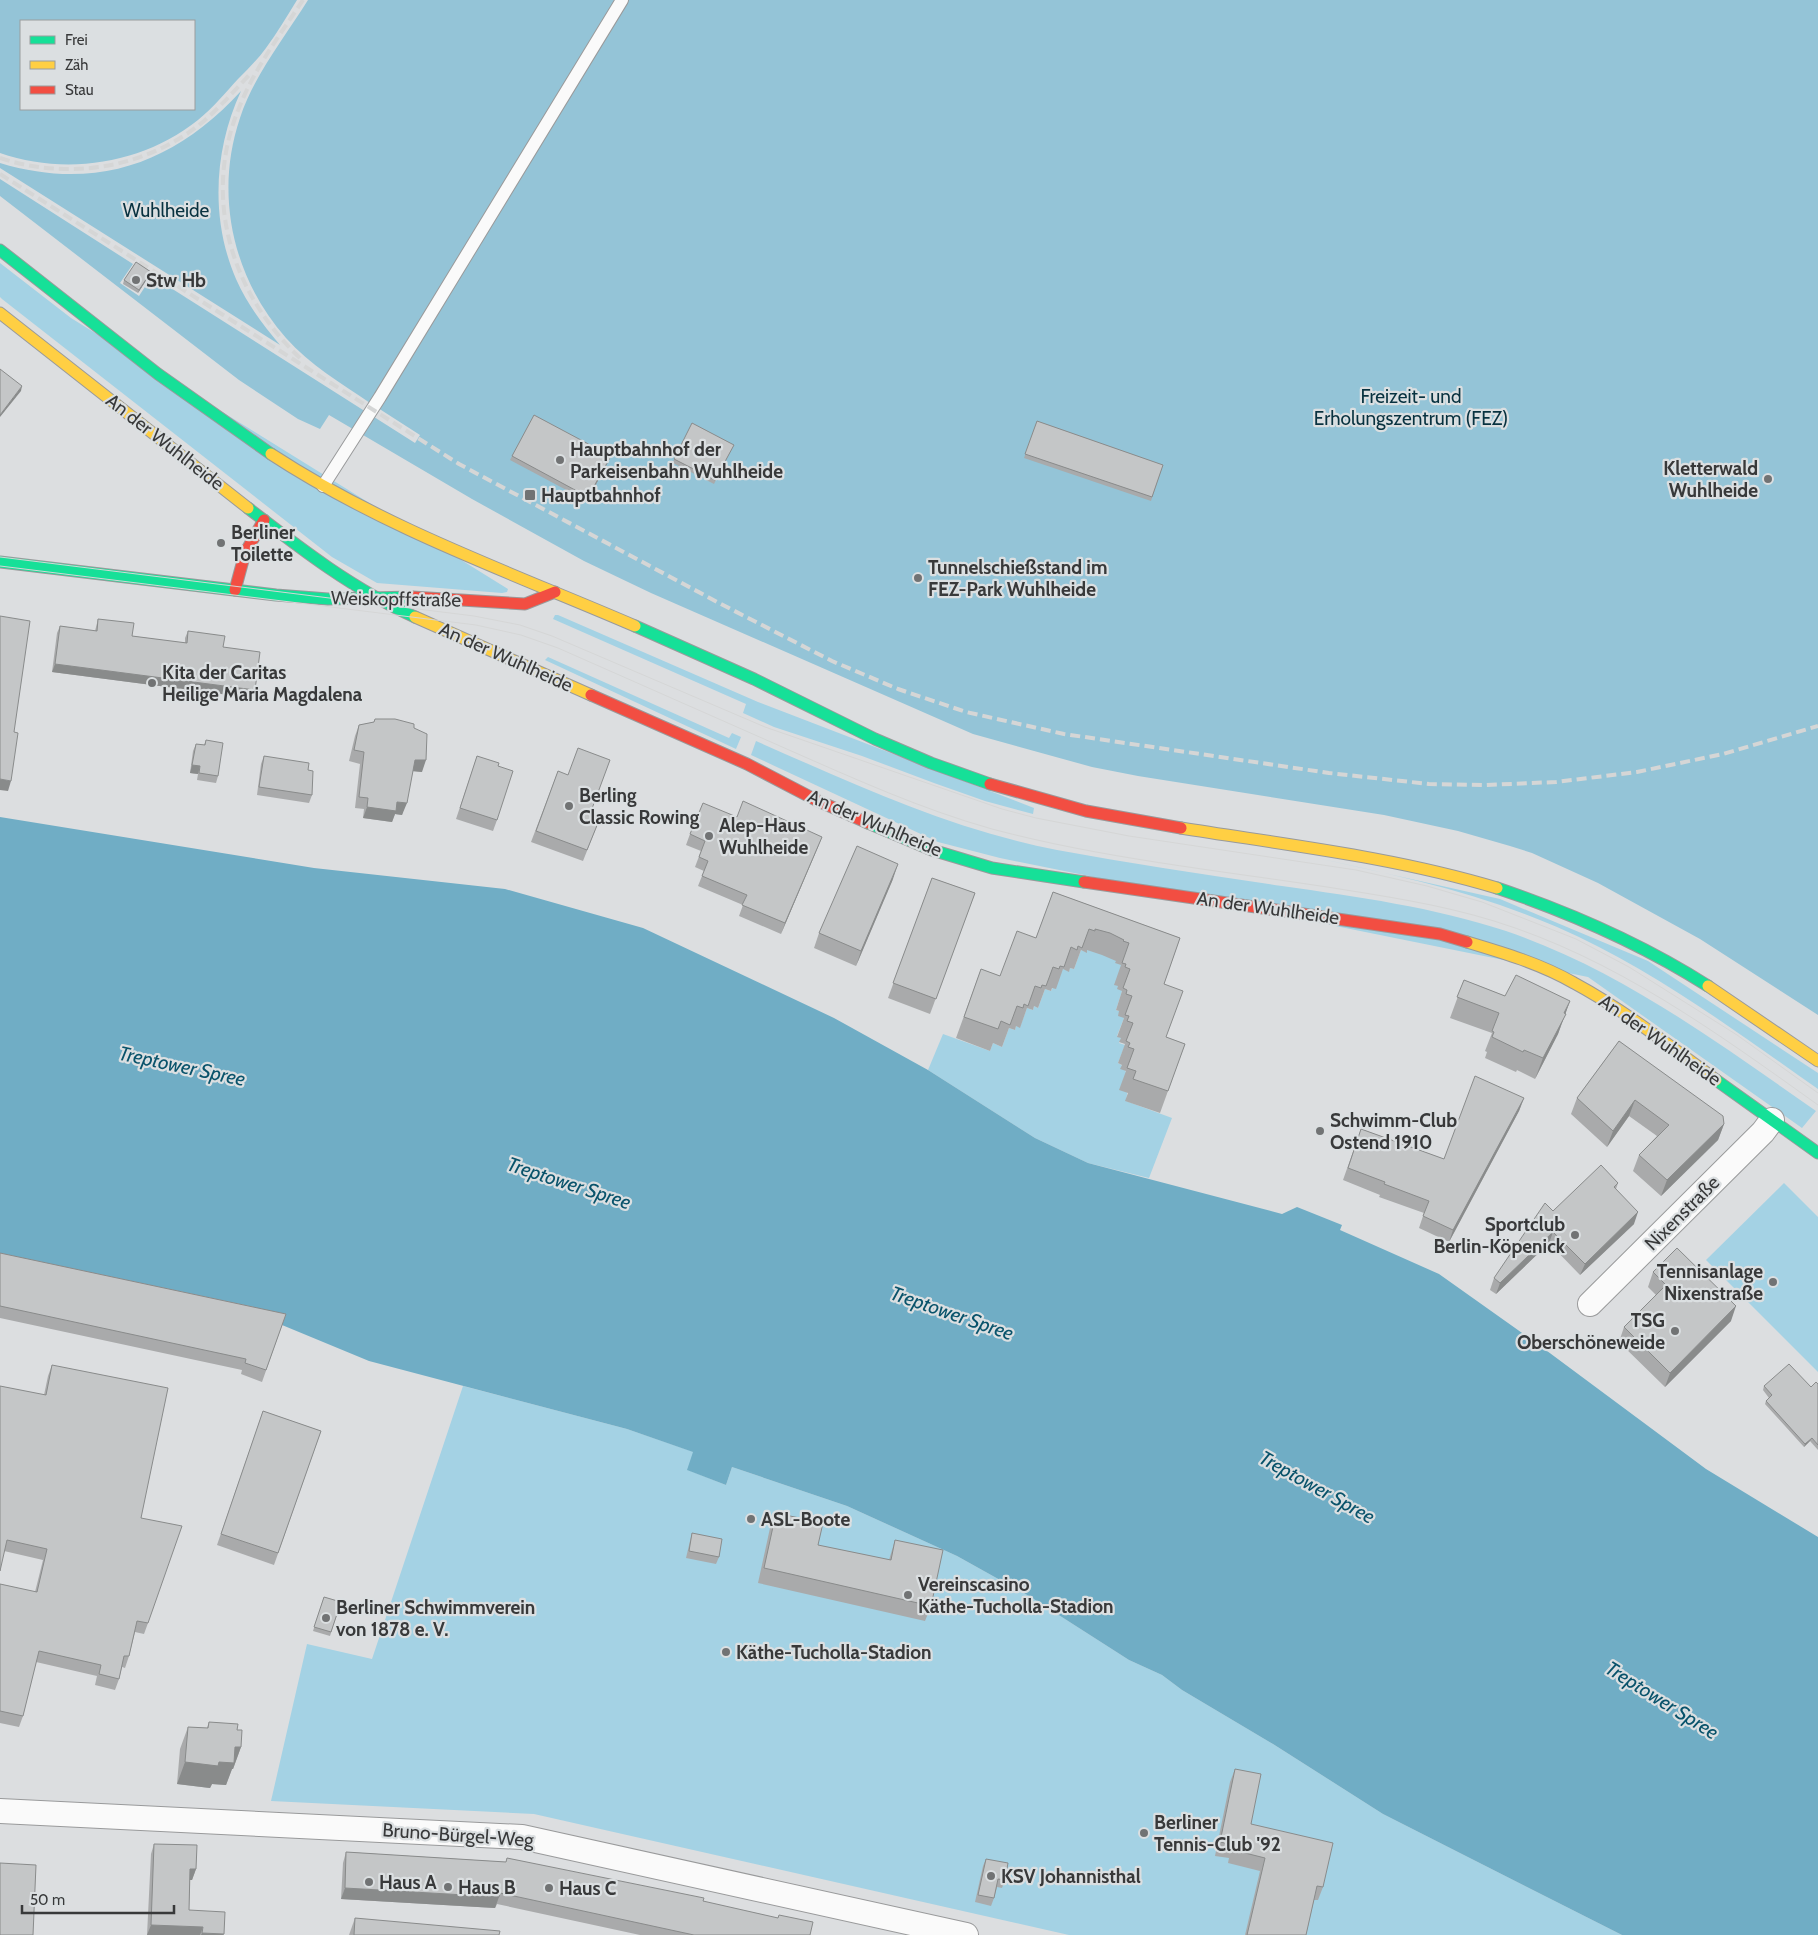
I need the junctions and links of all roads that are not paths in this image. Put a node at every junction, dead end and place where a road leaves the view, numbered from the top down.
1 (622, 0) edge
2 (0, 250) edge
3 (0, 313) edge
4 (323, 486) junction
5 (264, 520) junction
6 (0, 562) edge
7 (235, 590) junction
8 (555, 592) junction
9 (378, 598) junction
10 (1818, 1061) edge
11 (1772, 1120) junction
12 (1818, 1153) edge
13 (1590, 1304) dead end
14 (0, 1811) edge
15 (966, 1935) edge

1 - 4 lane
2 - 4 main road
3 - 5 main road, An der Wuhlheide
4 - 8 main road
5 - 7 main road
5 - 9 main road, An der Wuhlheide
6 - 7 main road, Weiskopffstraße
7 - 9 main road, Weiskopffstraße
8 - 9 main road, Weiskopffstraße
8 - 10 main road
9 - 11 main road, An der Wuhlheide
11 - 12 main road, An der Wuhlheide
11 - 13 street, Nixenstraße
14 - 15 street, Bruno-Bürgel-Weg

